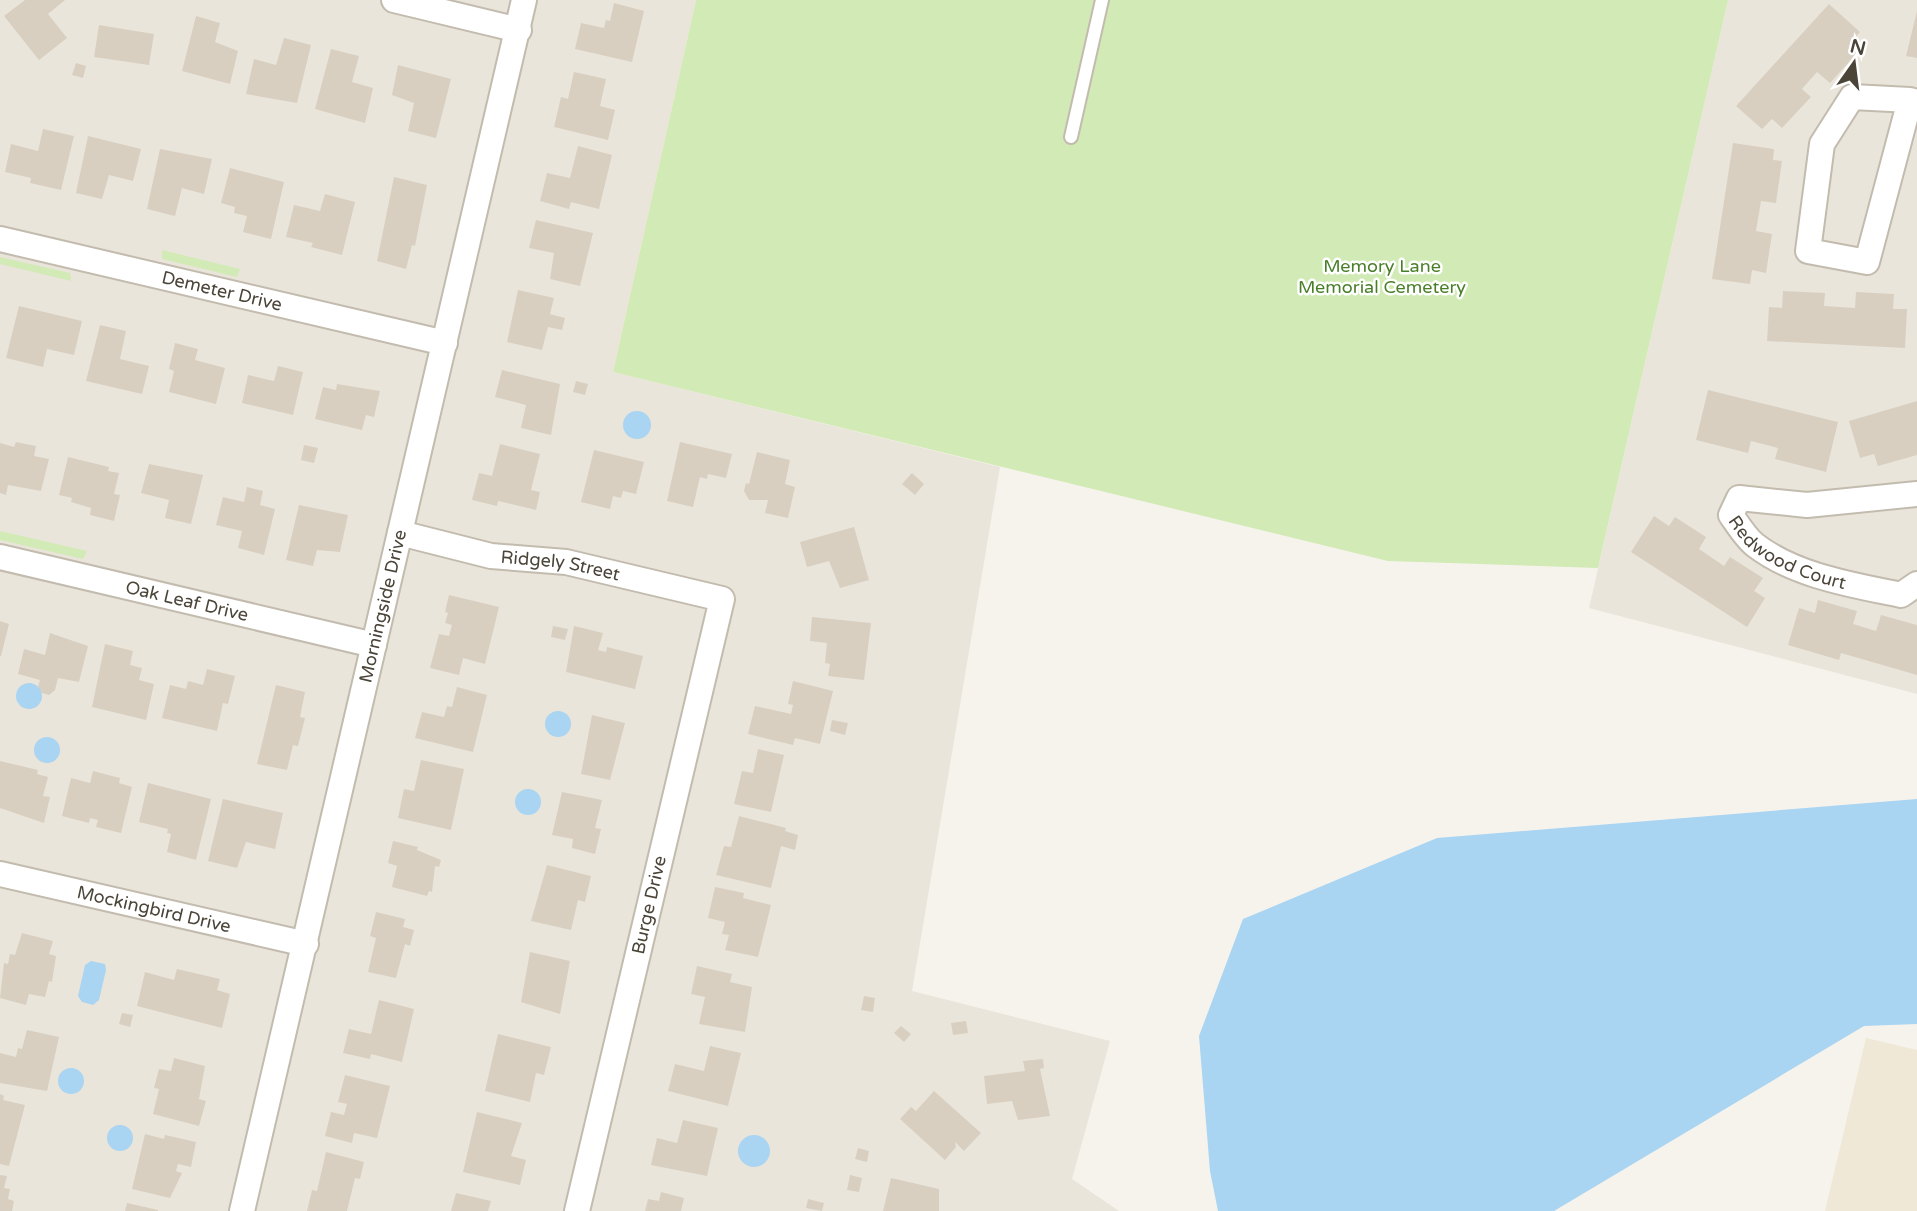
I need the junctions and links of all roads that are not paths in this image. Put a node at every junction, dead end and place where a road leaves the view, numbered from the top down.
1 (394, 0) edge
2 (524, 0) edge
3 (1102, 0) edge
4 (519, 30) junction
5 (1914, 101) edge
6 (1072, 137) dead end
7 (0, 239) edge
8 (445, 343) junction
9 (1917, 494) edge
10 (400, 533) junction
11 (0, 557) edge
12 (1917, 584) edge
13 (722, 599) joint
14 (374, 645) junction
15 (0, 874) edge
16 (306, 944) junction
17 (242, 1211) edge
18 (577, 1211) edge

1 - 4 street
2 - 4 street, Morningside Drive
3 - 6 lane
4 - 8 street, Morningside Drive
5 - 5 street
7 - 8 street, Demeter Drive
8 - 10 street, Morningside Drive
9 - 12 street, Redwood Court
10 - 13 street, Ridgely Street
10 - 14 street, Morningside Drive
11 - 14 street, Oak Leaf Drive
13 - 18 street, Burge Drive
14 - 16 street, Morningside Drive
15 - 16 street, Mockingbird Drive
16 - 17 street, Morningside Drive

